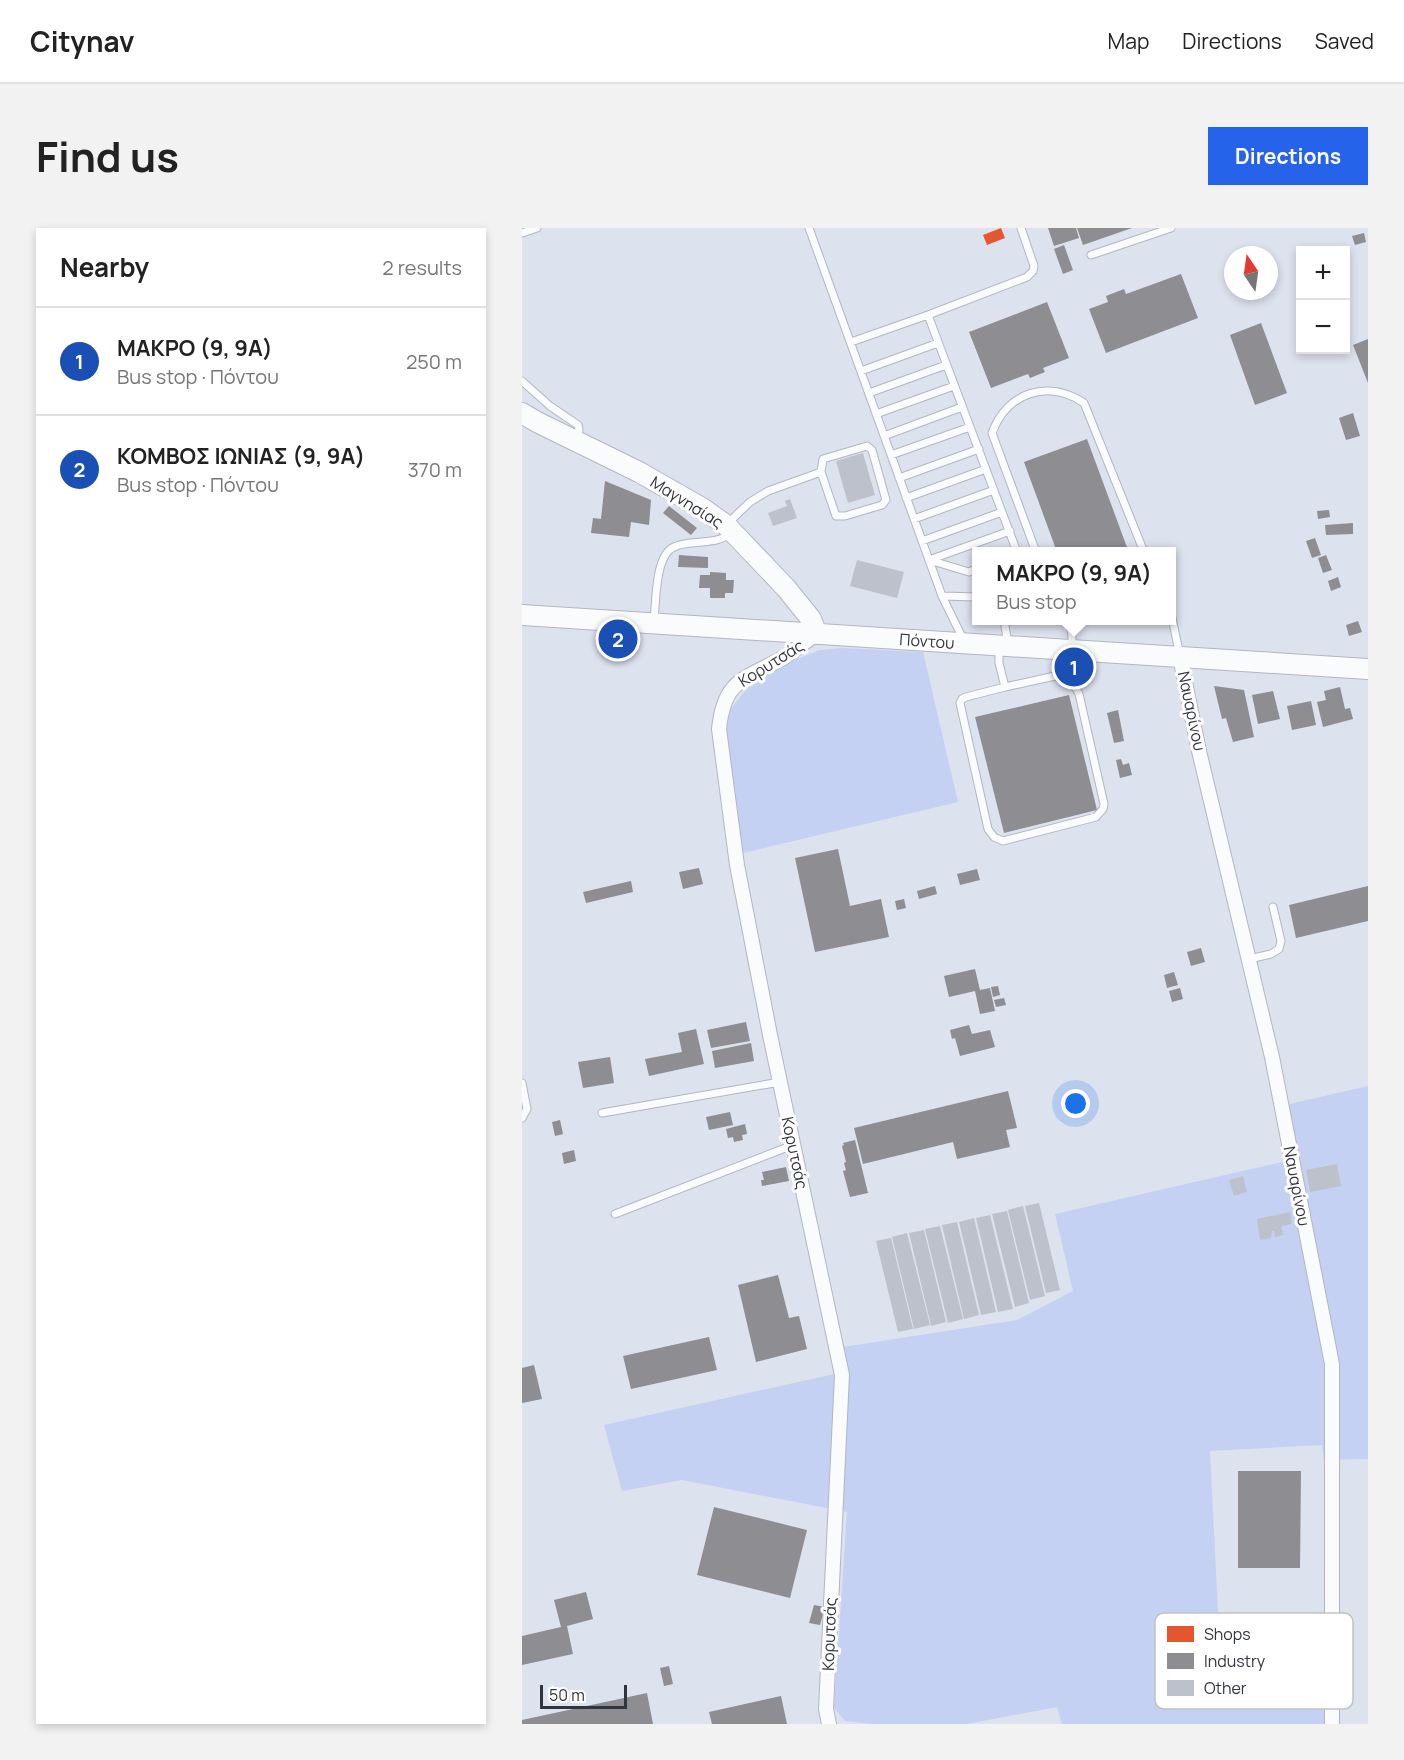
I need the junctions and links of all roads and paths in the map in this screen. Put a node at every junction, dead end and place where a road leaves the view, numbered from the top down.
1 (537, 228) edge
2 (809, 228) edge
3 (1021, 228) edge
4 (1171, 228) edge
5 (522, 233) edge
6 (1091, 255) dead end
7 (928, 315) junction
8 (851, 342) junction
9 (938, 343) junction
10 (946, 365) junction
11 (861, 371) junction
12 (522, 381) edge
13 (954, 386) junction
14 (869, 393) junction
15 (962, 407) junction
16 (522, 413) edge
17 (876, 414) junction
18 (970, 427) junction
19 (884, 436) junction
20 (576, 441) junction
21 (979, 449) junction
22 (891, 455) junction
23 (986, 469) junction
24 (821, 472) junction
25 (900, 478) junction
26 (994, 490) junction
27 (906, 498) junction
28 (1002, 512) junction
29 (914, 519) junction
30 (729, 528) junction
31 (1010, 531) junction
32 (922, 541) junction
33 (1015, 547) edge
34 (1034, 547) edge
35 (1142, 547) edge
36 (929, 560) junction
37 (972, 571) edge
38 (942, 596) junction
39 (972, 597) edge
40 (522, 615) edge
41 (654, 624) junction
42 (1004, 625) edge
43 (1070, 625) edge
44 (1173, 625) edge
45 (817, 634) junction
46 (965, 643) junction
47 (1004, 646) junction
48 (1073, 650) junction
49 (1180, 657) junction
50 (1368, 669) edge
51 (1005, 687) junction
52 (1273, 907) dead end
53 (1249, 959) junction
54 (780, 1082) junction
55 (522, 1083) edge
56 (602, 1113) dead end
57 (522, 1118) edge
58 (793, 1145) junction
59 (615, 1214) dead end
60 (1332, 1613) edge
61 (829, 1724) edge

1 - 5 lane
2 - 8 lane
3 - 7 lane
4 - 6 lane
7 - 8 lane
7 - 9 lane
8 - 11 lane
9 - 10 lane
9 - 11 lane
10 - 13 lane
10 - 14 lane
11 - 14 lane
12 - 20 lane
13 - 15 lane
13 - 17 lane
14 - 17 lane
15 - 18 lane
15 - 19 lane
16 - 20 street, Μαγνησίας
17 - 19 lane
18 - 21 lane
18 - 22 lane
19 - 22 lane
20 - 30 street, Μαγνησίας
21 - 23 lane
21 - 25 lane
22 - 25 lane
23 - 26 lane
23 - 27 lane
24 - 24 lane
24 - 30 lane
25 - 27 lane
26 - 28 lane
26 - 29 lane
27 - 29 lane
28 - 31 lane
28 - 32 lane
29 - 32 lane
30 - 41 lane
30 - 45 street, Μαγνησίας
31 - 33 lane
31 - 36 lane
32 - 36 lane
34 - 35 lane
36 - 37 lane
36 - 38 lane
38 - 39 lane
38 - 46 lane
40 - 41 street, Πόντου
41 - 45 street, Πόντου
42 - 47 lane
43 - 48 lane
44 - 49 lane
45 - 46 street, Πόντου
45 - 54 street, Κορυτσάς
46 - 47 street, Πόντου
47 - 48 street, Πόντου
47 - 51 lane
48 - 49 street, Πόντου
49 - 50 street, Πόντου
49 - 53 street, Ναυαρίνου
51 - 51 lane
52 - 53 lane
53 - 60 street, Ναυαρίνου
54 - 56 lane
54 - 58 street, Κορυτσάς
55 - 57 lane
58 - 59 lane
58 - 61 street, Κορυτσάς

